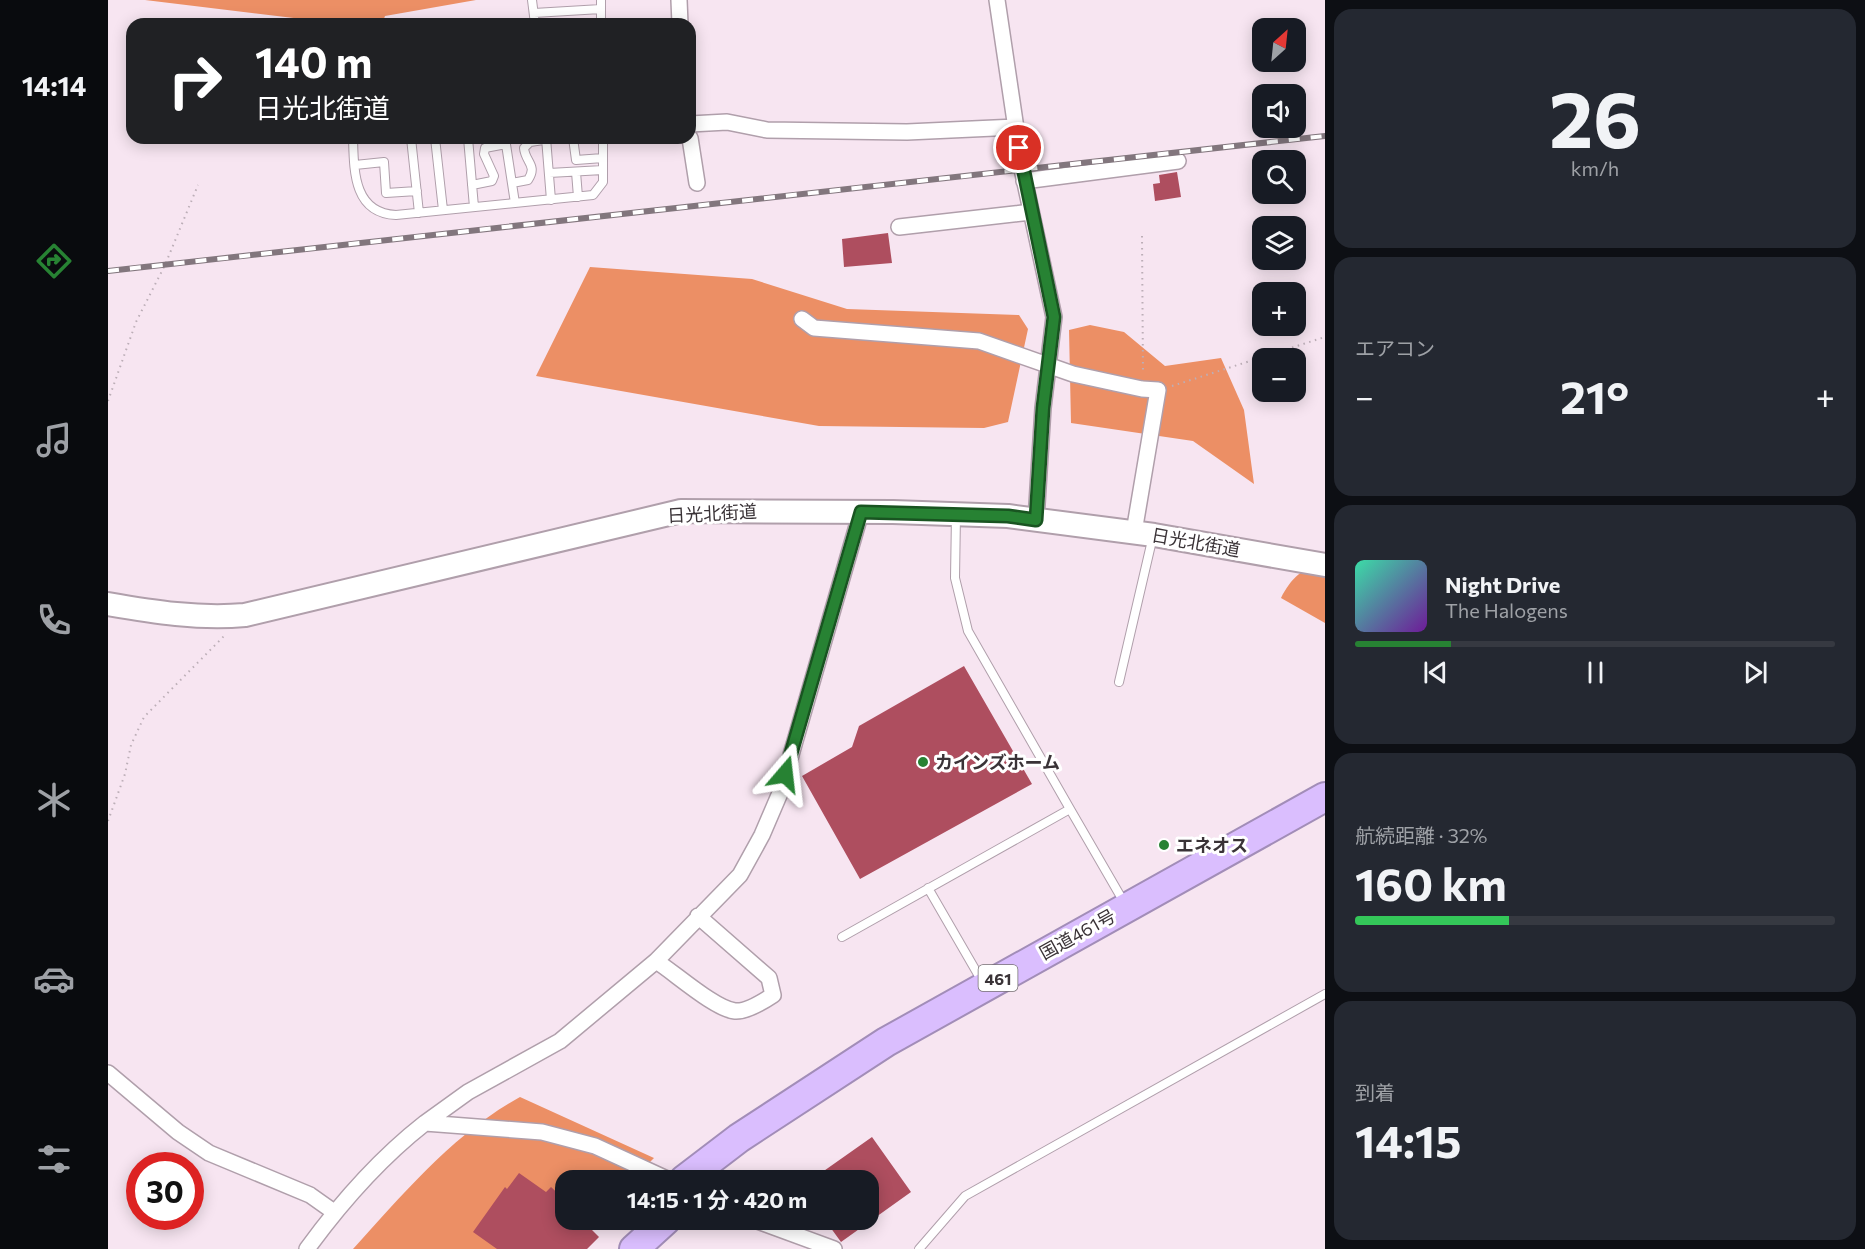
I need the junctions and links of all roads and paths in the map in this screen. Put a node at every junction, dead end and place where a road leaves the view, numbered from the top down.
1 (532, 0) edge
2 (679, 0) edge
3 (997, 0) edge
4 (601, 4) edge
5 (534, 13) junction
6 (534, 18) edge
7 (680, 18) edge
8 (696, 124) edge
9 (1016, 127) junction
10 (353, 144) edge
11 (412, 144) edge
12 (436, 144) edge
13 (469, 144) edge
14 (496, 144) edge
15 (506, 144) edge
16 (528, 144) edge
17 (547, 144) edge
18 (574, 144) edge
19 (603, 144) edge
20 (691, 144) edge
21 (603, 158) junction
22 (1178, 161) dead end
23 (355, 165) junction
24 (603, 170) junction
25 (576, 172) junction
26 (549, 173) junction
27 (1024, 181) junction
28 (512, 183) junction
29 (697, 183) dead end
30 (198, 185) dead end
31 (472, 185) junction
32 (417, 191) junction
33 (578, 197) junction
34 (551, 200) junction
35 (515, 203) junction
36 (474, 207) junction
37 (442, 210) junction
38 (1031, 212) junction
39 (419, 213) junction
40 (899, 227) dead end
41 (1142, 236) dead end
42 (802, 319) dead end
43 (1325, 337) edge
44 (1050, 365) junction
45 (1150, 390) junction
46 (108, 402) edge
47 (861, 512) junction
48 (956, 514) junction
49 (1036, 520) junction
50 (1144, 533) junction
51 (1325, 565) edge
52 (108, 604) edge
53 (244, 615) junction
54 (1119, 682) dead end
55 (1325, 797) edge
56 (1070, 809) junction
57 (1325, 817) edge
58 (108, 821) edge
59 (928, 888) junction
60 (1127, 907) junction
61 (698, 916) junction
62 (842, 937) dead end
63 (656, 961) junction
64 (984, 986) junction
65 (1325, 994) edge
66 (108, 1073) edge
67 (425, 1123) junction
68 (647, 1170) edge
69 (697, 1170) edge
70 (725, 1170) edge
71 (334, 1212) junction
72 (631, 1230) edge
73 (655, 1230) edge
74 (782, 1230) edge
75 (307, 1249) edge
76 (611, 1249) edge
77 (634, 1249) edge
78 (834, 1249) edge
79 (920, 1249) edge

1 - 5 lane
2 - 7 street
3 - 9 street
4 - 5 lane
5 - 6 lane
8 - 9 street
9 - 27 street
10 - 23 lane
11 - 32 lane
12 - 37 lane
13 - 31 lane
14 - 31 lane
15 - 28 lane
16 - 28 lane
17 - 26 lane
18 - 21 lane
19 - 21 lane
20 - 29 street
21 - 24 lane
22 - 27 street
23 - 32 lane
23 - 39 lane
24 - 25 lane
24 - 33 lane
25 - 26 lane
25 - 33 lane
26 - 34 lane
27 - 38 street
28 - 35 lane
30 - 46 path
31 - 36 lane
32 - 39 lane
33 - 34 lane
34 - 35 lane
35 - 36 lane
36 - 37 lane
37 - 39 lane
38 - 40 street
38 - 44 street
41 - 45 path
42 - 44 street
43 - 45 path
44 - 45 street
44 - 49 street
45 - 50 street
47 - 48 street, 日光北街道
47 - 53 street, 日光北街道
47 - 61 street
48 - 49 street, 日光北街道
48 - 56 lane
49 - 50 street, 日光北街道
50 - 51 street, 日光北街道
50 - 54 lane
52 - 53 street, 日光北街道
53 - 58 path
55 - 60 highway, 国道461号 / 461
56 - 59 lane
56 - 60 lane
57 - 70 highway, 国道461号 / 461
59 - 62 lane
59 - 64 lane
60 - 64 highway, 国道461号 / 461
61 - 63 street
61 - 63 street
63 - 67 street
64 - 69 highway, 国道461号 / 461
65 - 79 lane
66 - 71 street
67 - 68 street
67 - 71 street
71 - 75 street
72 - 76 highway
73 - 77 highway
74 - 78 street

